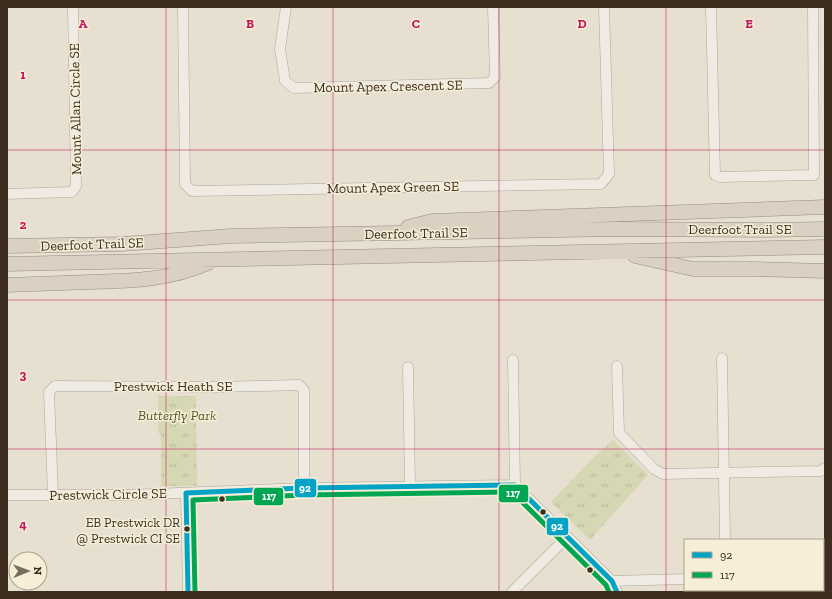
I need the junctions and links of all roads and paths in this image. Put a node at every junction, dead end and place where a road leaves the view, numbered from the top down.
1 (73, 7) edge
2 (183, 7) edge
3 (286, 7) edge
4 (493, 7) edge
5 (604, 7) edge
6 (711, 7) edge
7 (813, 7) edge
8 (7, 194) edge
9 (825, 207) edge
10 (825, 229) edge
11 (387, 233) junction
12 (10, 246) edge
13 (825, 247) edge
14 (616, 251) junction
15 (213, 260) junction
16 (7, 264) edge
17 (825, 271) edge
18 (7, 285) edge
19 (722, 358) dead end
20 (513, 360) dead end
21 (617, 366) dead end
22 (408, 367) dead end
23 (825, 468) edge
24 (725, 473) junction
25 (515, 484) junction
26 (410, 486) junction
27 (304, 488) junction
28 (186, 493) junction
29 (7, 495) edge
30 (53, 495) junction
31 (567, 537) junction
32 (725, 539) edge
33 (684, 579) edge
34 (612, 581) junction
35 (188, 592) edge
36 (512, 592) edge
37 (617, 592) edge

1 - 8 street, Mount Allan Circle SE
2 - 5 street, Mount Apex Green SE
3 - 4 street, Mount Apex Crescent SE
6 - 7 street
9 - 11 highway
10 - 11 highway, Deerfoot Trail SE
11 - 12 highway, Deerfoot Trail SE
13 - 14 highway, Deerfoot Trail SE
14 - 15 highway, Deerfoot Trail SE
14 - 17 highway
15 - 16 highway, Deerfoot Trail SE
15 - 18 highway
19 - 24 street
20 - 25 street
21 - 24 street
22 - 26 street
23 - 24 street
24 - 32 street
25 - 26 street, Prestwick Circle SE
25 - 31 street
26 - 27 street, Prestwick Circle SE
27 - 28 street, Prestwick Circle SE
27 - 30 street, Prestwick Heath SE
28 - 30 street, Prestwick Circle SE
28 - 35 street
29 - 30 street, Prestwick Circle SE
31 - 34 street
31 - 36 street
33 - 34 street
34 - 37 street

